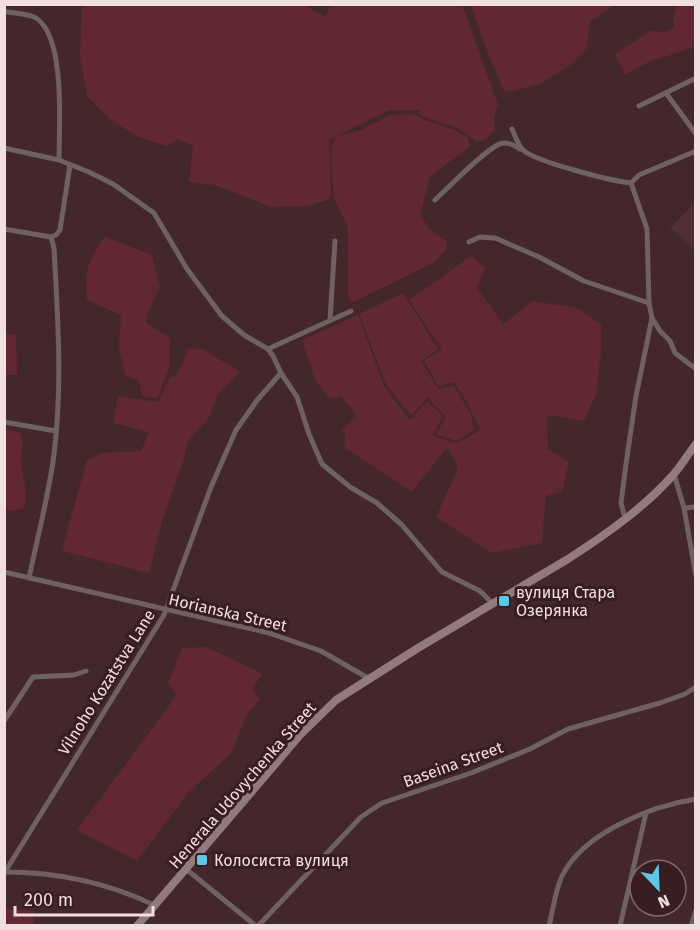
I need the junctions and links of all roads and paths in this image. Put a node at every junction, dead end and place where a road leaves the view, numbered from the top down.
1 (4, 11) edge
2 (696, 78) edge
3 (666, 93) junction
4 (639, 106) dead end
5 (512, 129) dead end
6 (696, 134) edge
7 (4, 148) edge
8 (522, 150) junction
9 (696, 151) edge
10 (59, 160) junction
11 (70, 165) junction
12 (631, 183) junction
13 (435, 200) dead end
14 (4, 229) edge
15 (51, 237) junction
16 (335, 241) dead end
17 (469, 242) dead end
18 (649, 303) junction
19 (351, 311) dead end
20 (652, 318) junction
21 (330, 320) junction
22 (268, 349) junction
23 (696, 369) edge
24 (281, 373) junction
25 (4, 422) edge
26 (56, 431) junction
27 (696, 444) edge
28 (674, 474) junction
29 (696, 507) edge
30 (684, 508) junction
31 (625, 518) junction
32 (4, 572) edge
33 (696, 576) edge
34 (29, 578) junction
35 (492, 603) junction
36 (166, 610) junction
37 (86, 671) dead end
38 (368, 678) junction
39 (696, 687) edge
40 (4, 721) edge
41 (696, 799) edge
42 (646, 813) junction
43 (186, 869) junction
44 (5, 872) edge
45 (154, 905) junction
46 (696, 909) edge
47 (137, 926) edge
48 (257, 926) edge
49 (549, 926) edge
50 (620, 926) edge
51 (691, 926) edge

1 - 10 street
2 - 3 street
3 - 4 street
3 - 6 street
5 - 8 street
7 - 10 street
8 - 12 street
8 - 13 street
9 - 12 street
10 - 11 street
11 - 15 street
11 - 22 street
12 - 18 street
14 - 15 street
15 - 26 street
16 - 21 street
17 - 18 street
18 - 20 street
19 - 21 street
20 - 23 street
20 - 31 street
21 - 22 street
22 - 24 street
24 - 35 street
24 - 36 street, Vilnoho Kozatstva Lane
25 - 26 street
26 - 34 street
27 - 28 main road, Henerala Udovychenka Street
28 - 30 street
28 - 31 main road, Henerala Udovychenka Street
29 - 30 street
30 - 33 street
31 - 35 main road, Henerala Udovychenka Street
32 - 34 street, Horianska Street
34 - 36 street, Horianska Street
35 - 38 main road, Henerala Udovychenka Street
36 - 38 street, Horianska Street
36 - 44 street, Vilnoho Kozatstva Lane
37 - 40 street
38 - 43 main road, Henerala Udovychenka Street
39 - 48 street, Baseina Street
41 - 42 street
42 - 49 street
42 - 50 street
43 - 45 main road, Henerala Udovychenka Street
43 - 48 street
44 - 45 street
45 - 47 main road, Henerala Udovychenka Street
46 - 51 street

